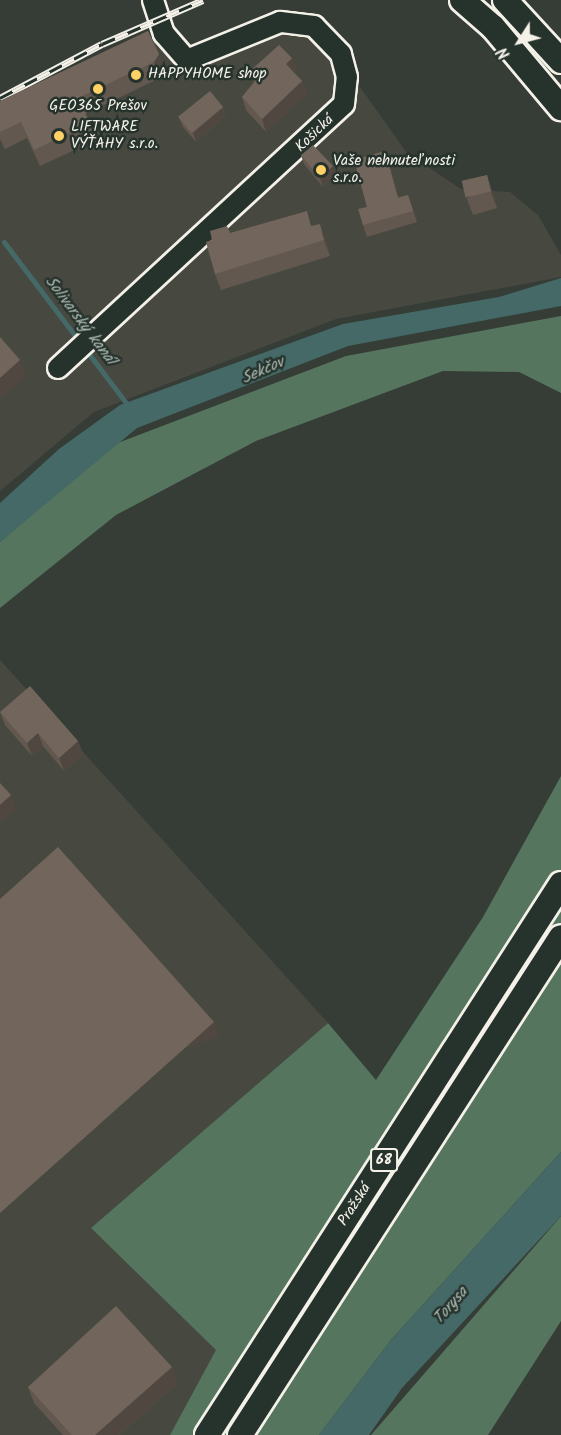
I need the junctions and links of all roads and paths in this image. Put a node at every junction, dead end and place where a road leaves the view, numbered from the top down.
1 (153, 0) edge
2 (462, 0) edge
3 (505, 0) edge
4 (561, 61) edge
5 (561, 108) edge
6 (58, 368) dead end
7 (561, 884) edge
8 (561, 937) edge
9 (207, 1435) edge
10 (240, 1435) edge

1 - 6 street, Košická
2 - 5 main road
3 - 4 main road
7 - 9 main road, Pražská / 68
8 - 10 main road, Pražská / 68

